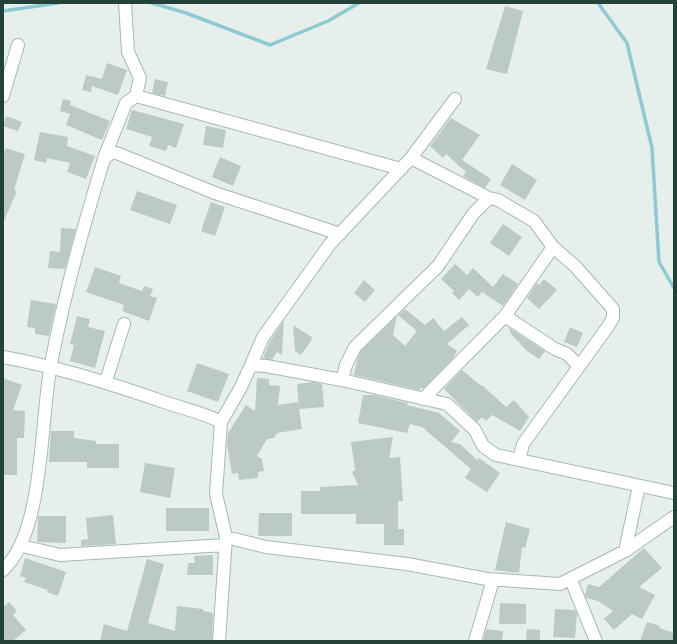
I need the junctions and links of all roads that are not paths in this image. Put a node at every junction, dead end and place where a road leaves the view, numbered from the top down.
1 (125, 3) edge
2 (18, 45) dead end
3 (3, 96) edge
4 (136, 96) junction
5 (456, 99) dead end
6 (411, 158) junction
7 (104, 159) junction
8 (401, 169) junction
9 (489, 198) junction
10 (340, 234) junction
11 (553, 247) junction
12 (505, 316) junction
13 (124, 324) dead end
14 (3, 357) edge
15 (250, 365) junction
16 (50, 366) junction
17 (579, 366) junction
18 (342, 380) junction
19 (106, 381) junction
20 (423, 399) junction
21 (221, 422) junction
22 (519, 460) junction
23 (639, 486) junction
24 (674, 493) edge
25 (674, 518) edge
26 (226, 541) junction
27 (22, 546) junction
28 (625, 551) junction
29 (3, 570) edge
30 (492, 580) junction
31 (571, 580) junction
32 (219, 641) edge
33 (475, 641) edge
34 (596, 641) edge

1 - 4 street
2 - 3 street
4 - 7 street
4 - 8 street
5 - 6 street
6 - 8 street
6 - 9 street
7 - 10 street
7 - 16 street
8 - 10 street
9 - 11 street
9 - 18 street
10 - 15 street
11 - 12 street
11 - 17 street
12 - 17 street
12 - 20 street
13 - 19 street
14 - 16 street
15 - 18 street
15 - 21 street
16 - 19 street
16 - 27 street
17 - 22 street
18 - 20 street
19 - 21 street
20 - 22 street
21 - 26 street
22 - 23 street
23 - 24 street
23 - 28 street
25 - 28 street
26 - 27 street
26 - 30 street
26 - 32 street
27 - 29 street
28 - 31 street
30 - 31 street
30 - 33 street
31 - 34 street

